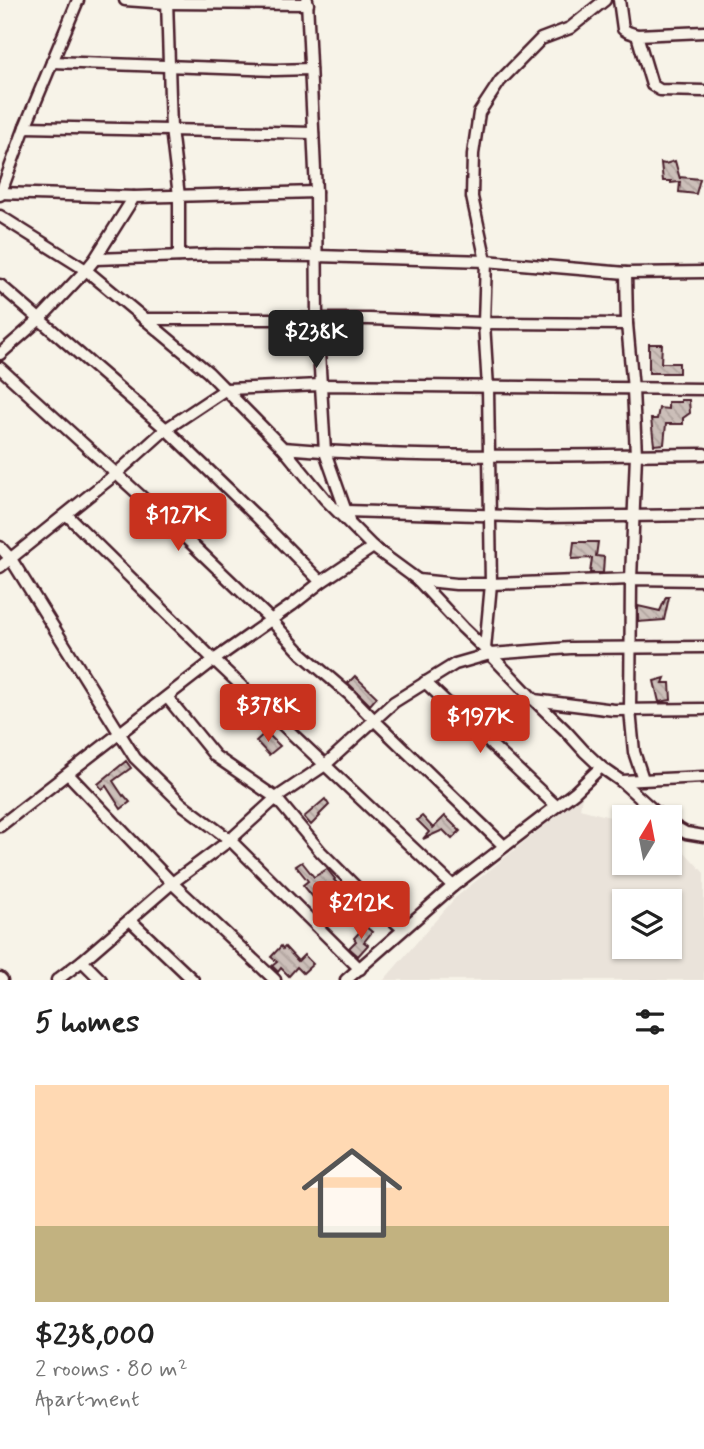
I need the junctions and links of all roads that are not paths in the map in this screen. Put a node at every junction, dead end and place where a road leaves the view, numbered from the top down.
1 (78, 0) edge
2 (125, 0) edge
3 (605, 0) edge
4 (619, 0) edge
5 (167, 2) edge
6 (307, 2) edge
7 (704, 32) edge
8 (637, 35) junction
9 (52, 62) junction
10 (170, 66) junction
11 (310, 69) junction
12 (704, 91) edge
13 (25, 127) junction
14 (171, 129) junction
15 (313, 133) junction
16 (316, 192) junction
17 (0, 193) edge
18 (178, 196) junction
19 (134, 197) junction
20 (0, 216) edge
21 (179, 256) junction
22 (317, 256) junction
23 (94, 259) junction
24 (486, 261) junction
25 (86, 270) junction
26 (704, 272) edge
27 (626, 273) junction
28 (0, 285) edge
29 (40, 319) junction
30 (144, 319) junction
31 (317, 319) junction
32 (484, 323) junction
33 (627, 324) junction
34 (0, 354) edge
35 (0, 368) edge
36 (320, 385) junction
37 (488, 388) junction
38 (226, 389) junction
39 (633, 389) junction
40 (704, 389) edge
41 (166, 429) junction
42 (283, 448) junction
43 (325, 452) junction
44 (704, 454) edge
45 (636, 455) junction
46 (488, 456) junction
47 (117, 473) junction
48 (346, 511) junction
49 (67, 515) junction
50 (491, 515) junction
51 (704, 515) edge
52 (633, 516) junction
53 (351, 524) junction
54 (0, 547) edge
55 (373, 547) junction
56 (11, 559) junction
57 (0, 567) edge
58 (631, 579) junction
59 (418, 580) junction
60 (704, 580) edge
61 (321, 582) junction
62 (491, 584) junction
63 (271, 620) junction
64 (704, 647) edge
65 (632, 648) junction
66 (488, 651) junction
67 (214, 660) junction
68 (425, 682) junction
69 (167, 696) junction
70 (534, 700) junction
71 (704, 709) edge
72 (630, 710) junction
73 (374, 720) junction
74 (121, 734) junction
75 (325, 765) junction
76 (601, 767) junction
77 (68, 774) junction
78 (704, 777) edge
79 (642, 779) junction
80 (621, 781) junction
81 (276, 799) junction
82 (648, 805) edge
83 (556, 806) junction
84 (0, 826) edge
85 (682, 831) edge
86 (704, 836) edge
87 (230, 840) junction
88 (504, 846) junction
89 (172, 883) junction
90 (453, 886) junction
91 (130, 919) junction
92 (403, 929) junction
93 (82, 961) junction
94 (360, 969) junction
95 (57, 980) edge
96 (101, 980) edge
97 (193, 980) edge
98 (275, 980) edge
99 (346, 980) edge

1 - 9 street
2 - 5 street
3 - 24 street
4 - 8 street
5 - 6 street
5 - 10 street
6 - 11 street
7 - 8 street
8 - 12 street
9 - 10 street
9 - 13 street
10 - 11 street
10 - 14 street
11 - 15 street
13 - 14 street
13 - 17 street
14 - 15 street
14 - 18 street
15 - 16 street
16 - 18 street
16 - 22 street
17 - 19 street
18 - 19 street
18 - 21 street
19 - 23 street
20 - 25 street
21 - 22 street
21 - 23 street
22 - 24 street
22 - 31 street
23 - 25 street
24 - 27 street
24 - 32 street
25 - 29 street
25 - 30 street
26 - 27 street
27 - 33 street
28 - 29 street
29 - 34 street
29 - 41 street
30 - 31 street
30 - 38 street
31 - 32 street
31 - 36 street
32 - 33 street
32 - 37 street
33 - 39 street
35 - 47 street
36 - 37 street
36 - 38 street
36 - 43 street
37 - 39 street
37 - 46 street
38 - 41 street
38 - 42 street
39 - 40 street
39 - 45 street
41 - 47 street
41 - 61 street
42 - 43 street
42 - 53 street
43 - 46 street
43 - 48 street
44 - 45 street
45 - 46 street
45 - 52 street
46 - 50 street
47 - 49 street
47 - 63 street
48 - 50 street
48 - 53 street
49 - 56 street
49 - 67 street
50 - 52 street
50 - 62 street
51 - 52 street
52 - 58 street
53 - 55 street
54 - 56 street
55 - 59 street
55 - 61 street
56 - 57 street
56 - 74 street
58 - 60 street
58 - 62 street
58 - 65 street
59 - 62 street
59 - 66 street
61 - 63 street
62 - 66 street
63 - 67 street
63 - 73 street
64 - 65 street
65 - 66 street
65 - 72 street
66 - 68 street
66 - 70 street
67 - 69 street
67 - 75 street
68 - 73 street
68 - 83 street
69 - 74 street
69 - 81 street
70 - 72 street
70 - 76 street
71 - 72 street
72 - 79 street
73 - 75 street
73 - 88 street
74 - 77 street
74 - 87 street
75 - 81 street
75 - 90 street
76 - 80 street
76 - 83 street
77 - 84 street
77 - 89 street
78 - 79 street
79 - 80 street
80 - 82 street
81 - 87 street
81 - 92 street
83 - 88 street
85 - 86 street
87 - 89 street
87 - 94 street
88 - 90 street
89 - 91 street
89 - 98 street
90 - 92 street
91 - 93 street
91 - 97 street
92 - 94 street
93 - 95 street
93 - 96 street
94 - 99 street

